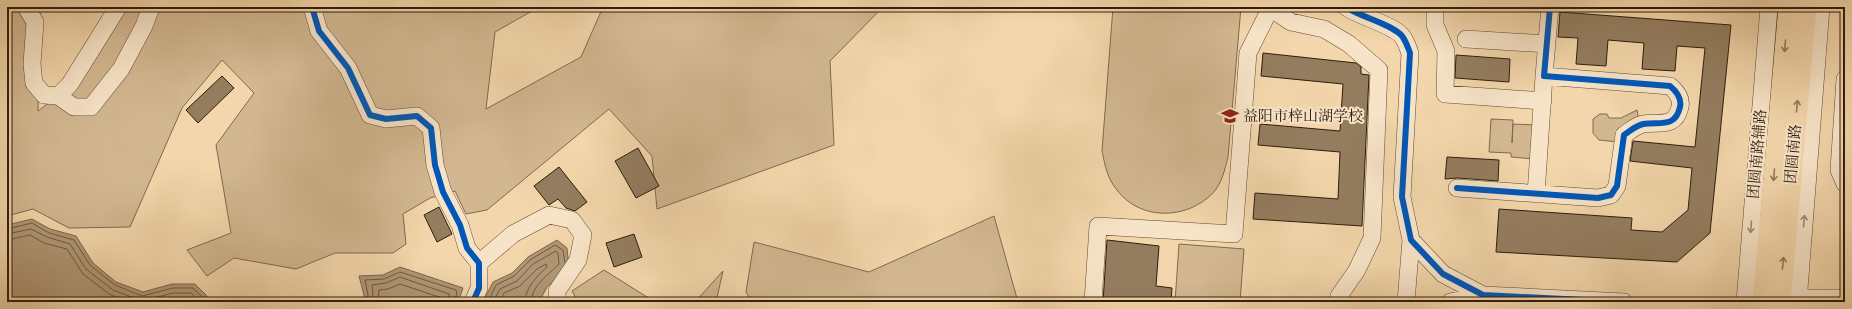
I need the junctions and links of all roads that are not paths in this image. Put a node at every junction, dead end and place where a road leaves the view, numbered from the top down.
1 (26, 7) edge
2 (118, 7) edge
3 (152, 7) edge
4 (312, 7) edge
5 (1346, 7) edge
6 (1436, 7) edge
7 (1550, 7) edge
8 (1769, 7) edge
9 (1783, 7) edge
10 (1789, 7) edge
11 (1806, 7) edge
12 (1821, 7) edge
13 (1270, 8) edge
14 (1466, 39) dead end
15 (1547, 44) junction
16 (1544, 76) junction
17 (1845, 79) edge
18 (58, 96) junction
19 (1543, 101) junction
20 (1845, 184) edge
21 (1457, 188) dead end
22 (1536, 194) junction
23 (1412, 240) junction
24 (479, 263) junction
25 (1483, 295) junction
26 (1845, 298) edge
27 (1784, 300) edge
28 (473, 302) edge
29 (557, 302) edge
30 (1093, 302) edge
31 (1339, 302) edge
32 (1406, 302) edge
33 (1450, 302) edge
34 (1624, 302) edge
35 (1745, 302) edge

1 - 18 street
2 - 18 street
3 - 18 street
4 - 24 street
5 - 23 street
6 - 19 street
7 - 15 street
8 -> 35 street, 团圆南路辅路
9 - 10 street
10 -> 27 main road, 团圆南路
27 -> 11 main road, 团圆南路
27 -> 12 street
13 - 30 street
13 - 31 street
14 - 15 street
15 - 16 street
16 - 19 street
16 - 22 street
17 - 20 street
19 - 22 street
21 - 22 street
23 - 25 street
23 - 32 street
24 - 28 street
24 - 29 street
25 - 33 street
25 - 34 street
26 - 27 street

